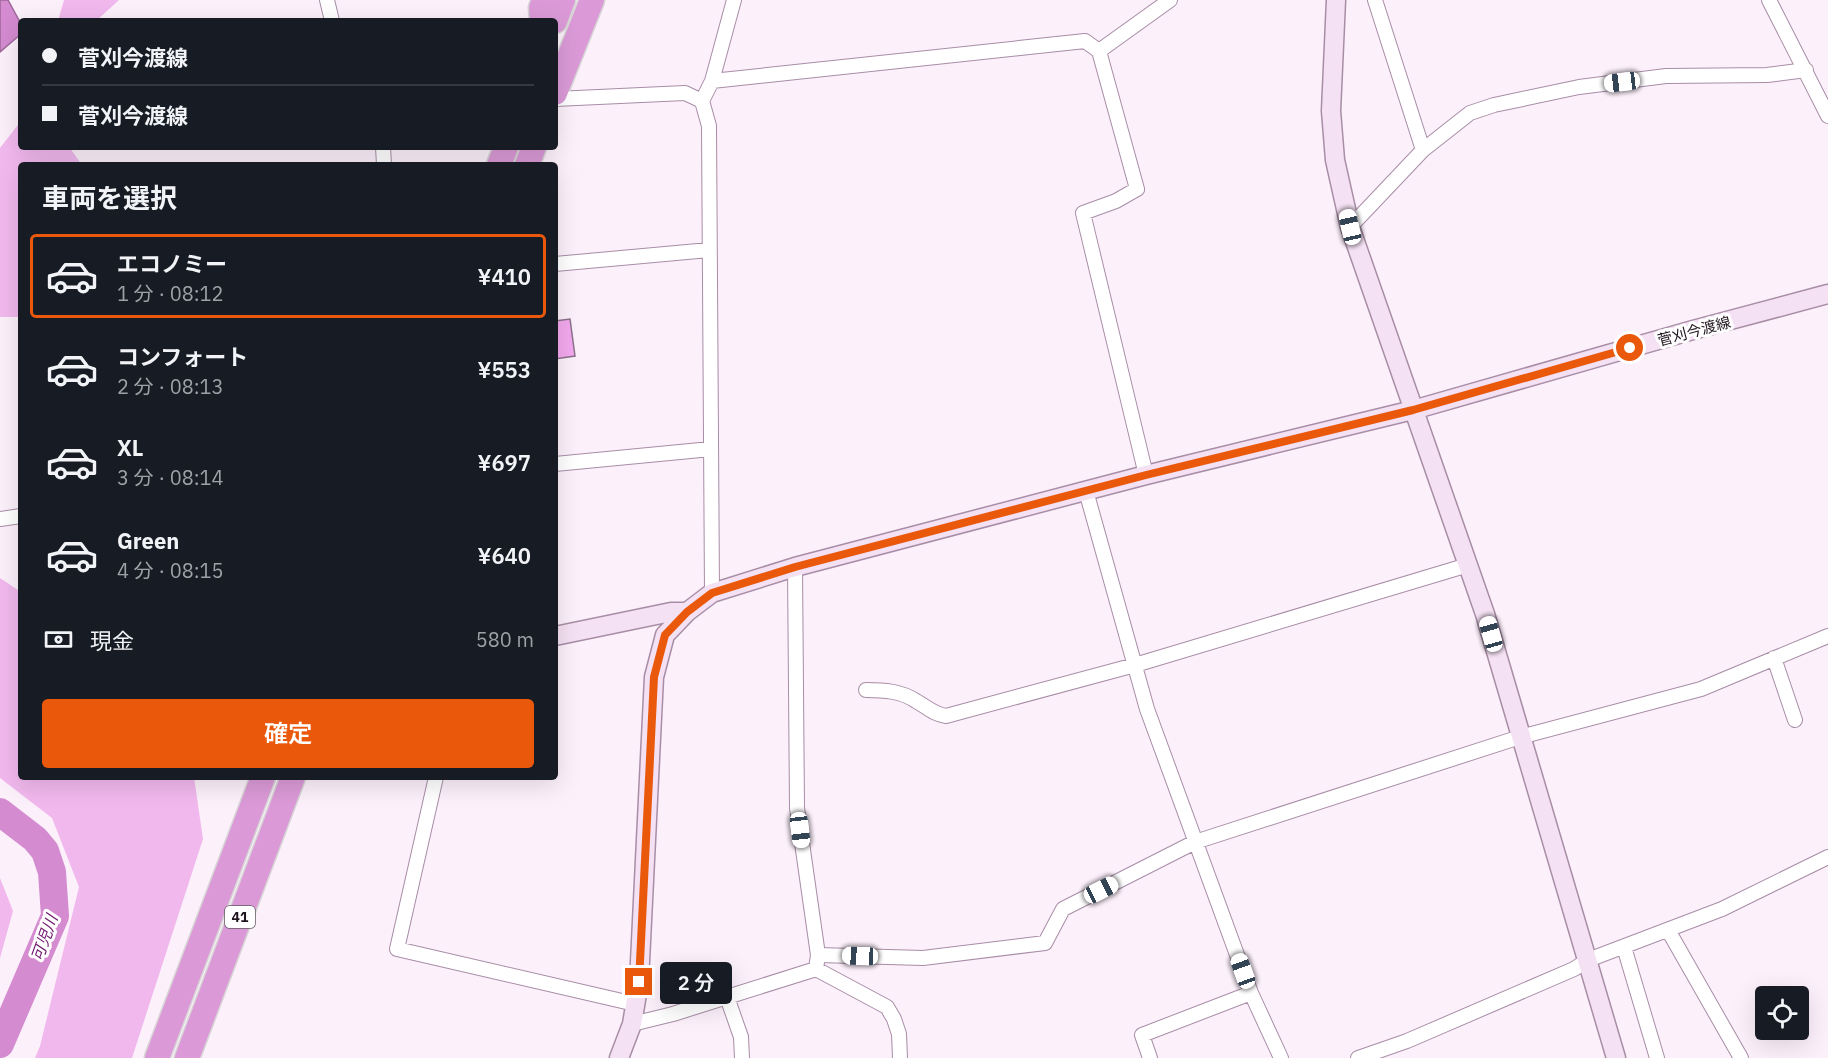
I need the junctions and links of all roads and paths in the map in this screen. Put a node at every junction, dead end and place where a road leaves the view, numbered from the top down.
1 (327, 0) edge
2 (544, 0) edge
3 (563, 0) edge
4 (591, 0) edge
5 (734, 0) edge
6 (1170, 0) edge
7 (1336, 0) edge
8 (1375, 0) edge
9 (1769, 0) edge
10 (331, 18) edge
11 (542, 18) edge
12 (556, 18) edge
13 (1099, 51) junction
14 (1806, 70) junction
15 (712, 81) junction
16 (558, 85) edge
17 (558, 99) edge
18 (702, 101) junction
19 (1828, 116) edge
20 (1423, 150) junction
21 (1350, 227) junction
22 (709, 250) junction
23 (558, 264) edge
24 (1828, 294) edge
25 (1413, 410) junction
26 (711, 449) junction
27 (558, 464) edge
28 (1146, 475) junction
29 (1086, 491) junction
30 (18, 516) edge
31 (0, 519) edge
32 (1468, 565) junction
33 (795, 567) junction
34 (712, 593) junction
35 (687, 612) junction
36 (558, 635) edge
37 (1828, 636) edge
38 (1774, 658) junction
39 (1135, 665) junction
40 (866, 690) dead end
41 (1795, 720) dead end
42 (1520, 737) junction
43 (261, 780) edge
44 (292, 780) edge
45 (435, 780) edge
46 (1195, 842) junction
47 (1828, 857) edge
48 (1668, 930) junction
49 (1624, 947) junction
50 (1588, 960) junction
51 (817, 962) junction
52 (1251, 993) junction
53 (727, 997) junction
54 (635, 1004) junction
55 (632, 1024) junction
56 (157, 1058) edge
57 (187, 1058) edge
58 (619, 1058) edge
59 (742, 1058) edge
60 (900, 1058) edge
61 (1150, 1058) edge
62 (1281, 1058) edge
63 (1358, 1058) edge
64 (1616, 1058) edge
65 (1657, 1058) edge
66 (1741, 1058) edge

1 - 10 street
2 - 11 highway
3 - 12 highway
4 - 16 highway
5 - 15 street
6 - 13 street
7 - 21 main road
8 - 20 street
9 - 14 street
13 - 15 street
13 - 28 street
14 - 19 street
14 - 20 street
15 - 18 street
17 - 18 street
18 - 22 street
20 - 21 street
21 - 25 main road
22 - 23 street
22 - 26 street
24 - 25 main road, 菅刈今渡線
25 - 28 main road, 菅刈今渡線
25 - 32 main road
26 - 27 street
26 - 34 street
28 - 29 main road, 菅刈今渡線
29 - 33 main road, 菅刈今渡線
29 - 39 street
30 - 31 street
32 - 39 street
32 - 42 main road
33 - 34 main road, 菅刈今渡線
33 - 51 street
34 - 35 main road, 菅刈今渡線
35 - 36 main road
35 - 54 main road, 菅刈今渡線
37 - 38 street
38 - 41 street
38 - 42 street
39 - 40 street
39 - 46 street
42 - 46 street
42 - 50 main road
43 - 56 highway, 41
44 - 57 highway, 41
45 - 54 street
46 - 51 street
46 - 52 street
47 - 48 street
48 - 49 street
48 - 66 street
49 - 50 street
49 - 65 street
50 - 63 street
50 - 64 main road
51 - 53 street
51 - 60 street
52 - 61 street
52 - 62 street
53 - 55 street
53 - 59 street
54 - 55 main road, 菅刈今渡線
55 - 58 main road, 菅刈今渡線

